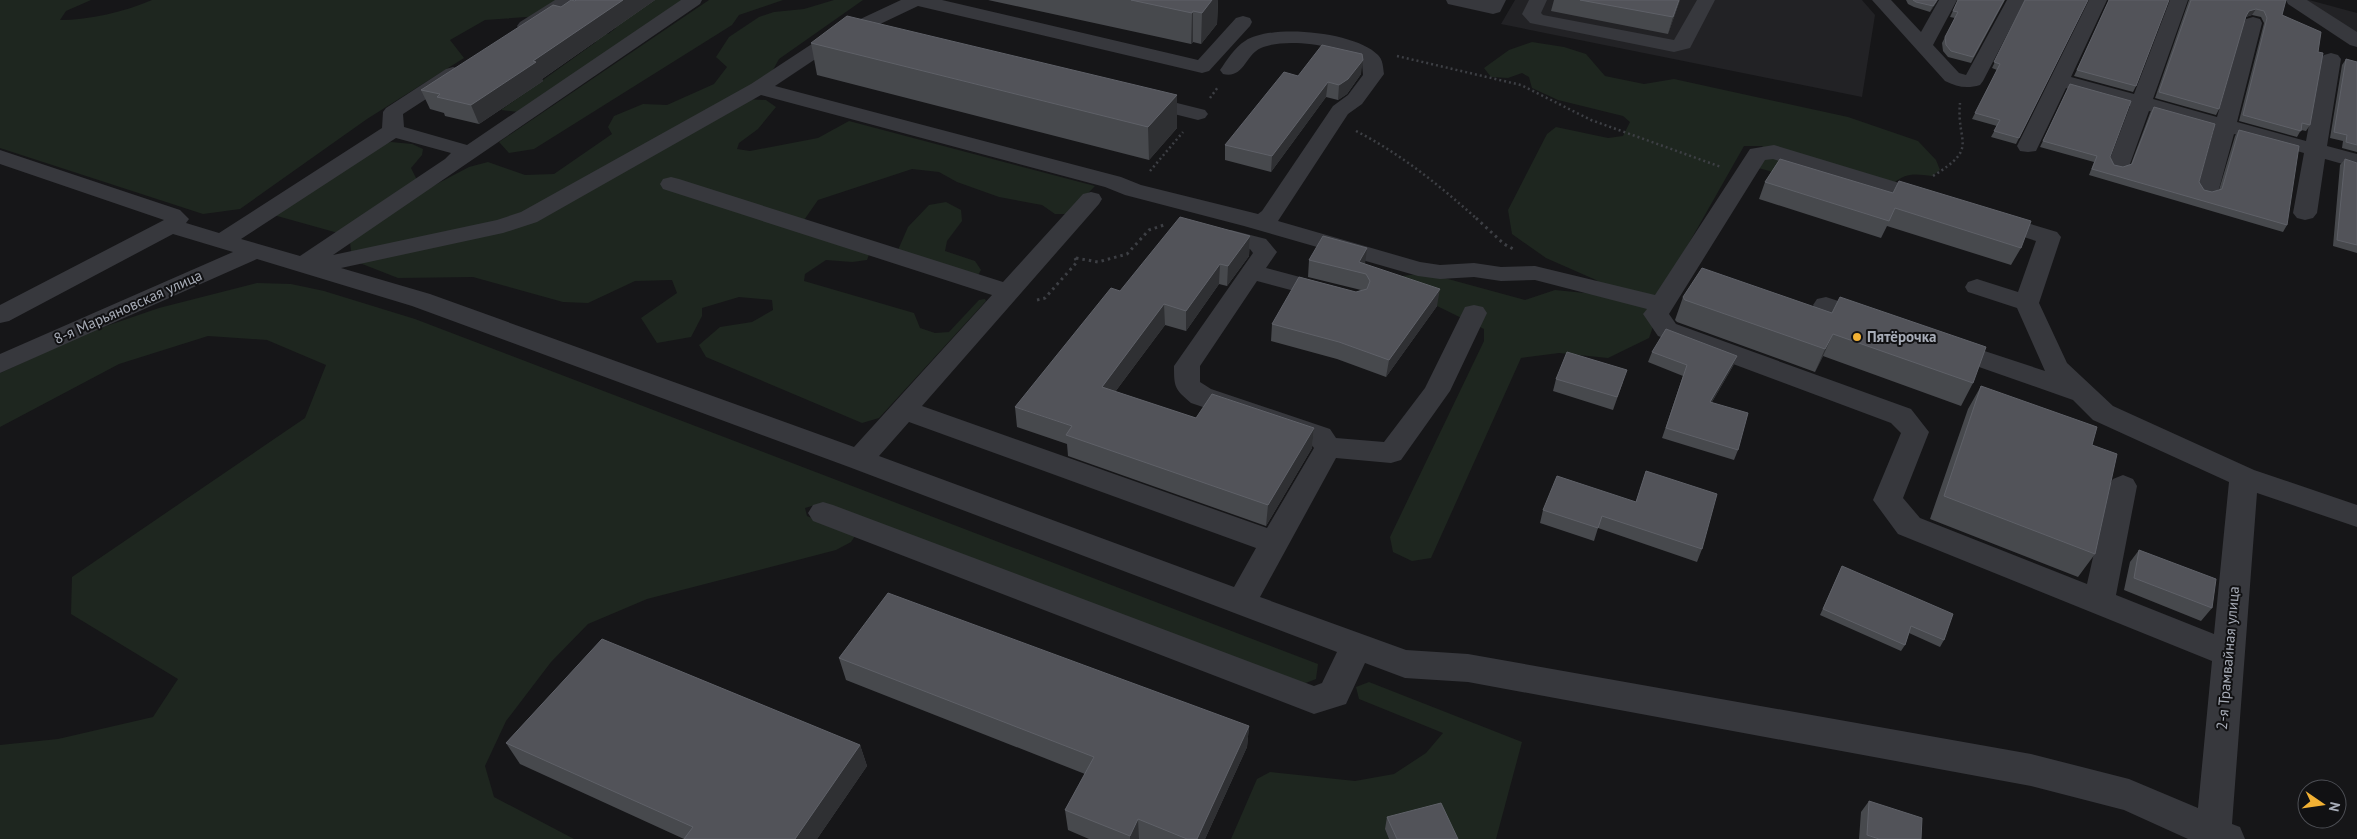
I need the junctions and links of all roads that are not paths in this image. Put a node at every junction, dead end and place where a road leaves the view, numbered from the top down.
1 (568, 0) edge
2 (693, 0) edge
3 (916, 0) edge
4 (1454, 0) edge
5 (1497, 0) edge
6 (1538, 0) edge
7 (1706, 0) edge
8 (1881, 0) edge
9 (1948, 0) edge
10 (2016, 0) edge
11 (2098, 0) edge
12 (2179, 0) edge
13 (2295, 0) edge
14 (2322, 18) junction
15 (2357, 20) edge
16 (1243, 22) dead end
17 (2253, 23) dead end
18 (849, 33) junction
19 (509, 37) edge
20 (880, 37) edge
21 (2357, 41) edge
22 (1923, 46) junction
23 (2332, 59) dead end
24 (468, 64) edge
25 (1230, 70) dead end
26 (2059, 80) junction
27 (758, 88) junction
28 (1121, 95) edge
29 (2142, 102) junction
30 (1198, 114) dead end
31 (2226, 125) junction
32 (393, 132) junction
33 (2028, 146) dead end
34 (2316, 150) junction
35 (0, 157) edge
36 (2357, 161) edge
37 (453, 164) junction
38 (2119, 164) edge
39 (671, 184) dead end
40 (2208, 189) edge
41 (1091, 199) dead end
42 (2305, 213) dead end
43 (171, 226) junction
44 (1242, 229) junction
45 (222, 241) junction
46 (255, 251) junction
47 (308, 266) junction
48 (1251, 272) junction
49 (1978, 287) dead end
50 (1008, 292) junction
51 (1354, 299) edge
52 (2027, 303) junction
53 (1662, 305) junction
54 (1826, 305) dead end
55 (1474, 313) dead end
56 (0, 315) edge
57 (1890, 327) edge
58 (1926, 340) edge
59 (0, 364) edge
60 (2082, 394) junction
61 (904, 410) junction
62 (1328, 447) junction
63 (859, 460) junction
64 (2244, 477) junction
65 (2124, 486) dead end
66 (823, 513) dead end
67 (2357, 516) edge
68 (1275, 543) junction
69 (2099, 602) junction
70 (1241, 603) junction
71 (1356, 646) junction
72 (2229, 654) junction
73 (2218, 837) edge

1 - 19 street
2 - 37 street
3 - 16 street
3 - 18 street
4 - 5 street
6 - 7 street
8 - 22 street
9 - 22 street
10 - 22 street
11 - 26 street
12 - 29 street
13 - 14 street
14 - 15 street
14 - 21 street
17 - 31 street
18 - 20 street
18 - 27 street
23 - 34 street
24 - 32 street
25 - 44 street
26 - 29 street
26 - 33 street
27 - 44 street
27 - 47 street
28 - 30 street
29 - 31 street
29 - 38 street
31 - 34 street
31 - 40 street
32 - 37 street
32 - 45 street
34 - 36 street
34 - 42 street
35 - 43 street
37 - 47 street
39 - 50 street
41 - 50 street
43 - 45 street
43 - 56 street
44 - 48 street
44 - 53 street
45 - 46 street
46 - 47 street
46 - 59 street, 8-я Марьяновская улица
47 - 63 street
48 - 51 street
48 - 62 street
49 - 52 street
50 - 61 street
52 - 53 street
52 - 60 street
53 - 69 street
54 - 57 street
55 - 62 street
58 - 60 street
60 - 64 street
61 - 63 street
61 - 68 street
62 - 68 street
63 - 70 street
64 - 67 street
64 - 72 street, 2-я Трамвайная улица
65 - 69 street
66 - 71 street
68 - 70 street
69 - 72 street
70 - 71 street
71 - 73 street
72 - 73 street, 2-я Трамвайная улица

